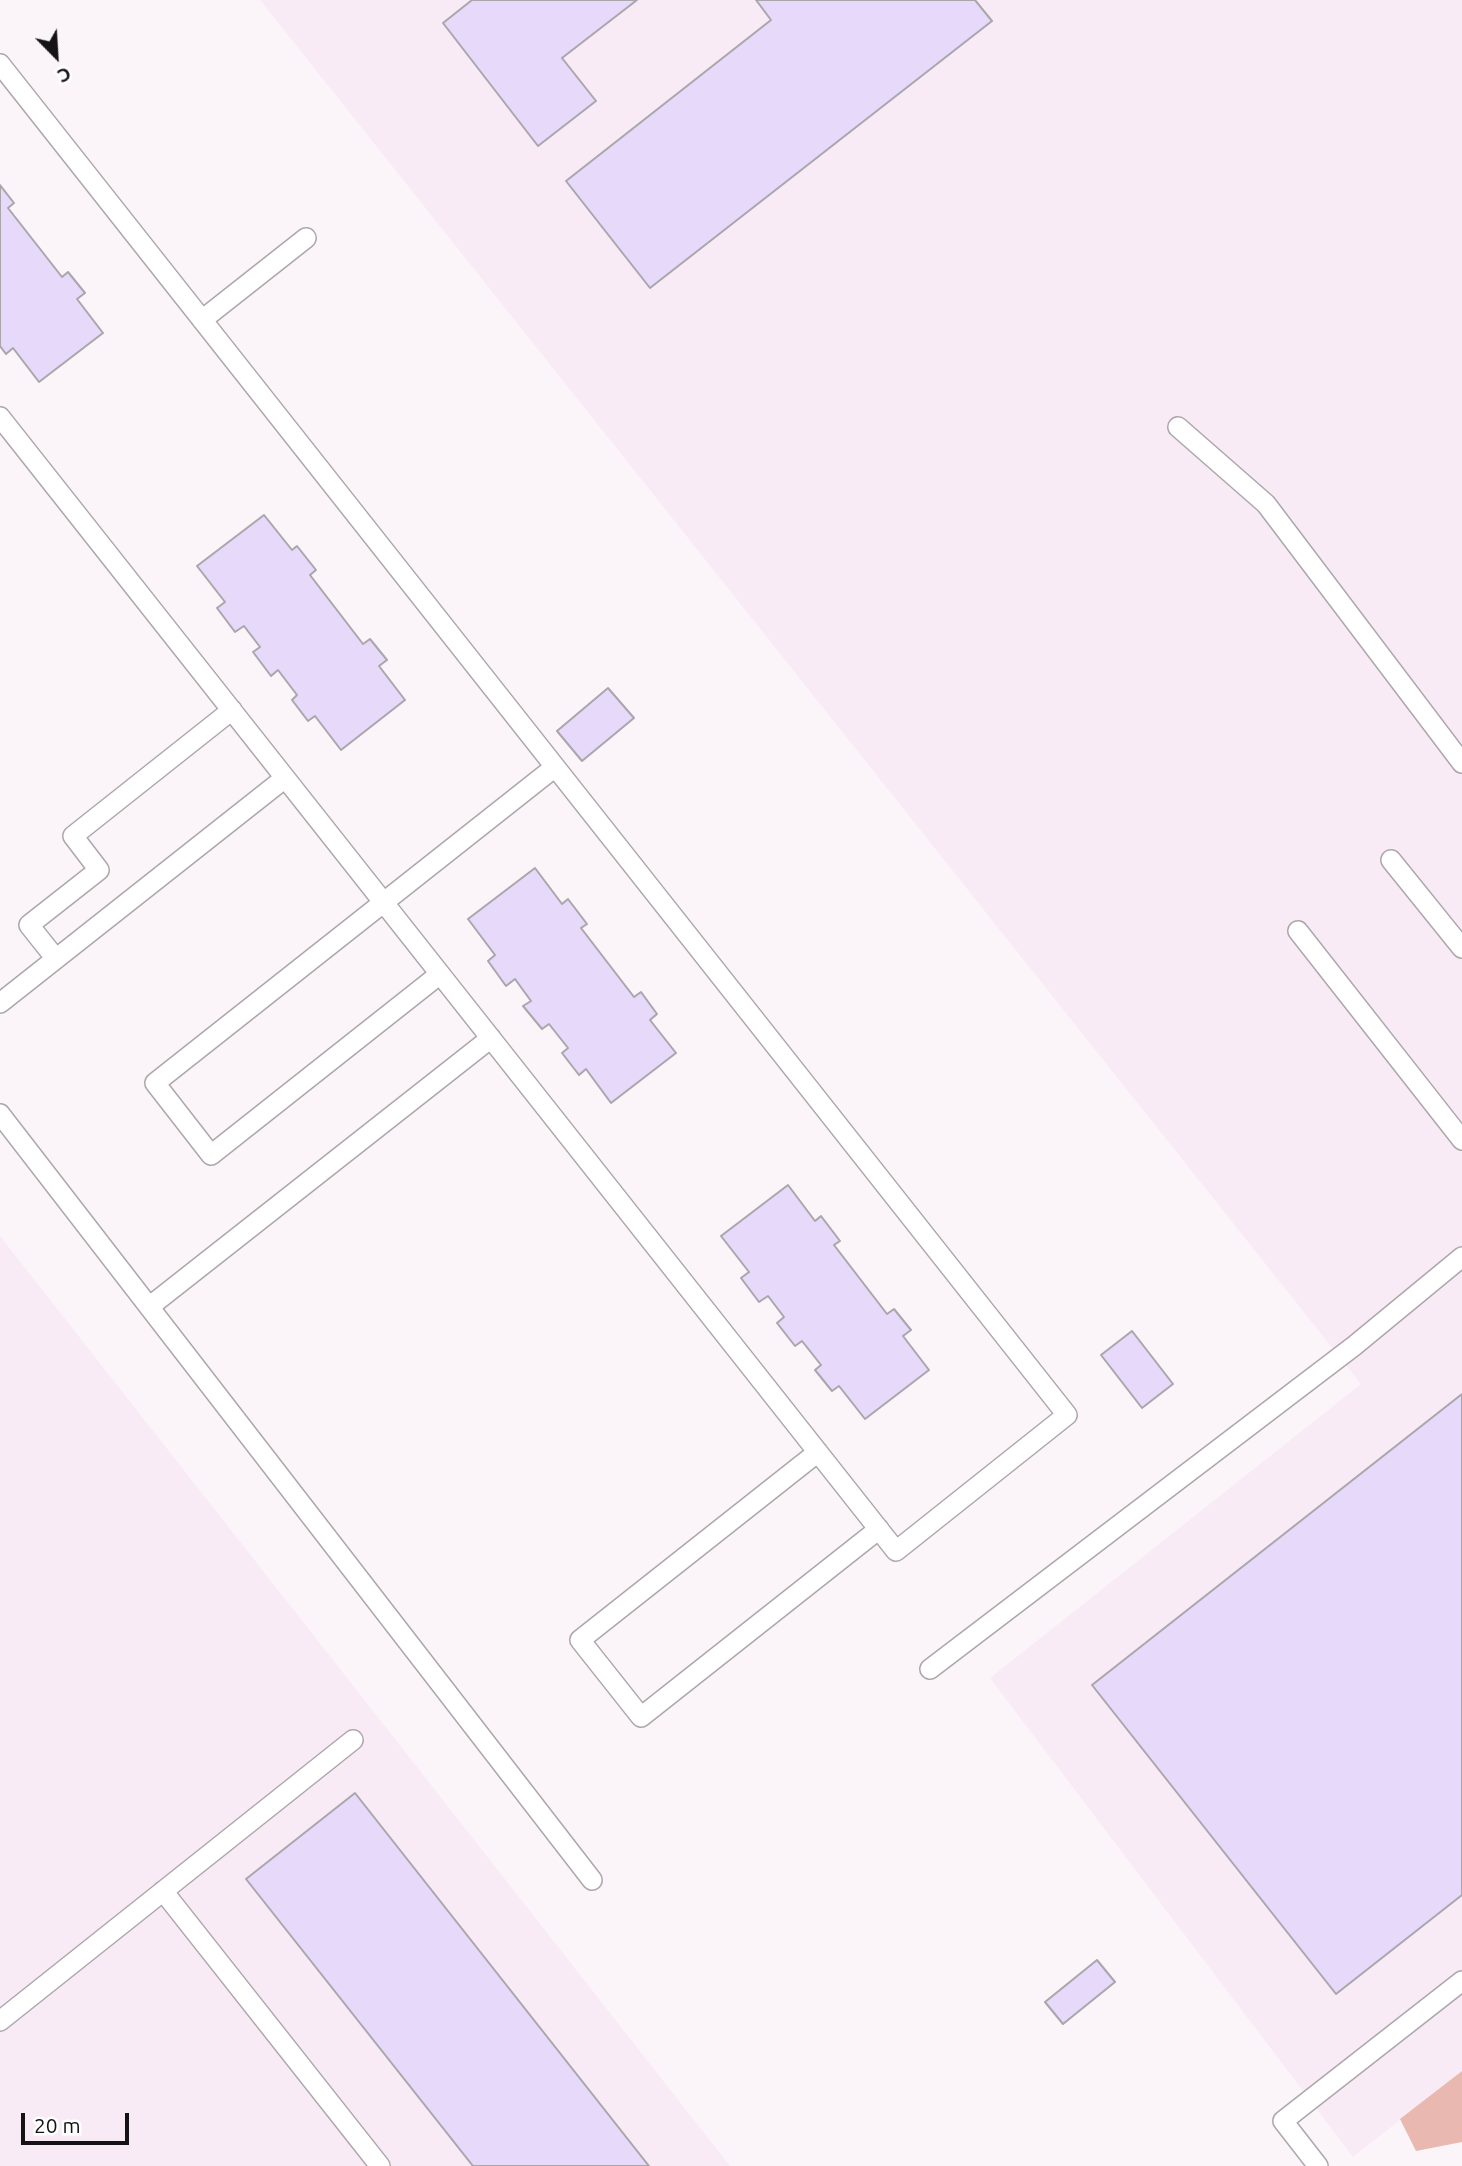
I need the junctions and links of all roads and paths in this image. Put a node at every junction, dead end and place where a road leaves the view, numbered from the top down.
1 (0, 64) edge
2 (306, 238) dead end
3 (202, 320) junction
4 (0, 417) edge
5 (1178, 427) dead end
6 (232, 710) junction
7 (1462, 763) edge
8 (555, 767) junction
9 (285, 778) junction
10 (1391, 860) dead end
11 (384, 902) junction
12 (1298, 931) dead end
13 (1462, 948) edge
14 (56, 959) junction
15 (440, 974) junction
16 (0, 1003) edge
17 (491, 1038) junction
18 (0, 1114) edge
19 (1462, 1140) edge
20 (1462, 1257) edge
21 (149, 1307) junction
22 (818, 1452) junction
23 (879, 1529) junction
24 (930, 1669) dead end
25 (353, 1740) dead end
26 (592, 1880) dead end
27 (163, 1891) junction
28 (1462, 1981) edge
29 (0, 2021) edge
30 (380, 2166) edge
31 (1318, 2166) edge

1 - 3 lane
2 - 3 lane
3 - 8 lane
4 - 6 lane
5 - 7 lane
6 - 9 lane
6 - 14 lane
8 - 11 lane
8 - 23 lane
9 - 11 lane
9 - 14 lane
10 - 13 lane
11 - 15 lane
11 - 15 lane
12 - 19 lane
14 - 16 lane
15 - 17 lane
17 - 21 lane
17 - 22 lane
18 - 21 lane
20 - 24 lane
21 - 26 lane
22 - 23 lane
22 - 23 lane
25 - 27 lane
27 - 29 lane
27 - 30 lane
28 - 31 lane

